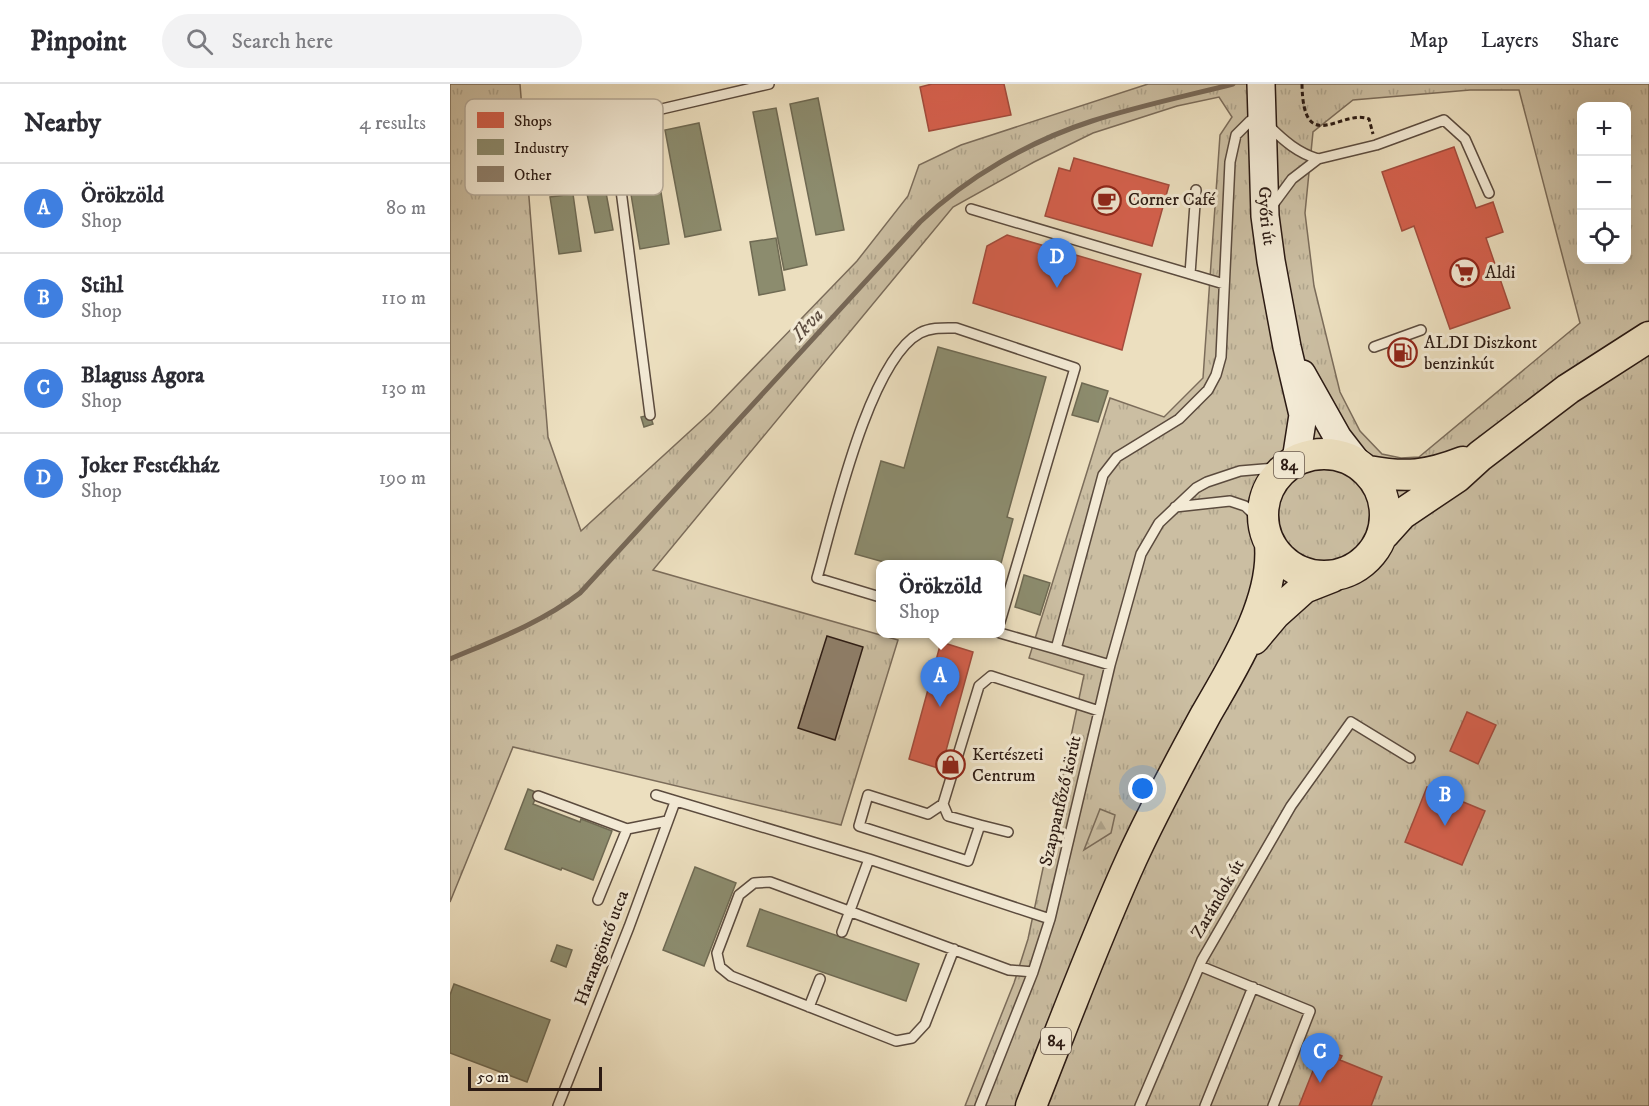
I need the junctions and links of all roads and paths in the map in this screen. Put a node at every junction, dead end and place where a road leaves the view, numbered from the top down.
1 (769, 84) edge
2 (1302, 84) edge
3 (1262, 107) edge
4 (663, 109) edge
5 (1376, 145) junction
6 (1318, 159) junction
7 (1196, 190) dead end
8 (1489, 193) dead end
9 (622, 195) edge
10 (971, 209) dead end
11 (1265, 216) junction
12 (1190, 274) junction
13 (1224, 284) junction
14 (1421, 330) dead end
15 (1649, 337) edge
16 (1287, 347) junction
17 (1374, 347) dead end
18 (650, 415) dead end
19 (1480, 456) junction
20 (1291, 464) junction
21 (1363, 468) junction
22 (1175, 507) junction
23 (1267, 534) junction
24 (1384, 534) junction
25 (1332, 577) junction
26 (876, 596) edge
27 (1005, 605) edge
28 (1005, 634) edge
29 (1056, 649) junction
30 (1242, 652) junction
31 (1110, 665) junction
32 (1099, 711) junction
33 (1410, 758) dead end
34 (656, 795) dead end
35 (538, 796) dead end
36 (675, 802) junction
37 (942, 804) junction
38 (667, 821) junction
39 (980, 825) junction
40 (627, 830) junction
41 (1008, 832) dead end
42 (869, 858) junction
43 (598, 900) dead end
44 (850, 911) junction
45 (1050, 919) junction
46 (842, 932) dead end
47 (954, 949) junction
48 (1200, 966) junction
49 (1033, 972) junction
50 (820, 979) dead end
51 (1253, 987) junction
52 (809, 1007) junction
53 (558, 1106) edge
54 (980, 1106) edge
55 (1031, 1106) edge
56 (1140, 1106) edge
57 (1205, 1106) edge
58 (1273, 1106) edge

1 - 4 lane
2 - 5 path
3 - 6 lane
3 - 11 main road, Győri út
3 - 13 lane
5 - 6 lane
5 - 8 lane
6 - 11 lane
7 - 12 lane
9 - 18 lane
10 - 12 lane
11 - 16 main road, Győri út
12 - 13 lane
13 - 29 lane
14 - 17 lane
15 - 19 main road, 84
16 - 20 main road, Győri út
16 - 21 main road, Győri út
19 - 21 main road, 84
19 - 24 main road, 84
20 - 21 main road, 84
20 - 22 lane, Szappanfőző körút
20 - 23 main road, 84
21 - 24 main road
22 - 23 lane
22 - 31 lane, Szappanfőző körút
23 - 25 main road
23 - 30 main road, 84
24 - 25 main road, 84
25 - 30 main road, 84
26 - 27 lane
28 - 29 lane
29 - 31 lane
30 - 55 main road, 84
31 - 32 lane, Szappanfőző körút
32 - 37 lane
32 - 45 lane, Szappanfőző körút
33 - 48 lane, Zarándok út
34 - 36 lane
35 - 40 lane
36 - 38 lane, Harangöntő utca
36 - 42 lane
37 - 39 lane
37 - 39 lane
38 - 40 lane
38 - 53 lane, Harangöntő utca
39 - 41 lane
40 - 43 lane
42 - 44 lane
42 - 45 lane
44 - 46 lane
44 - 47 lane
44 - 52 lane
45 - 49 lane, Szappanfőző körút
47 - 49 lane
47 - 52 lane
48 - 51 lane
48 - 56 lane, Zarándok út
49 - 54 lane, Szappanfőző körút
50 - 52 lane
51 - 57 lane
51 - 58 lane

